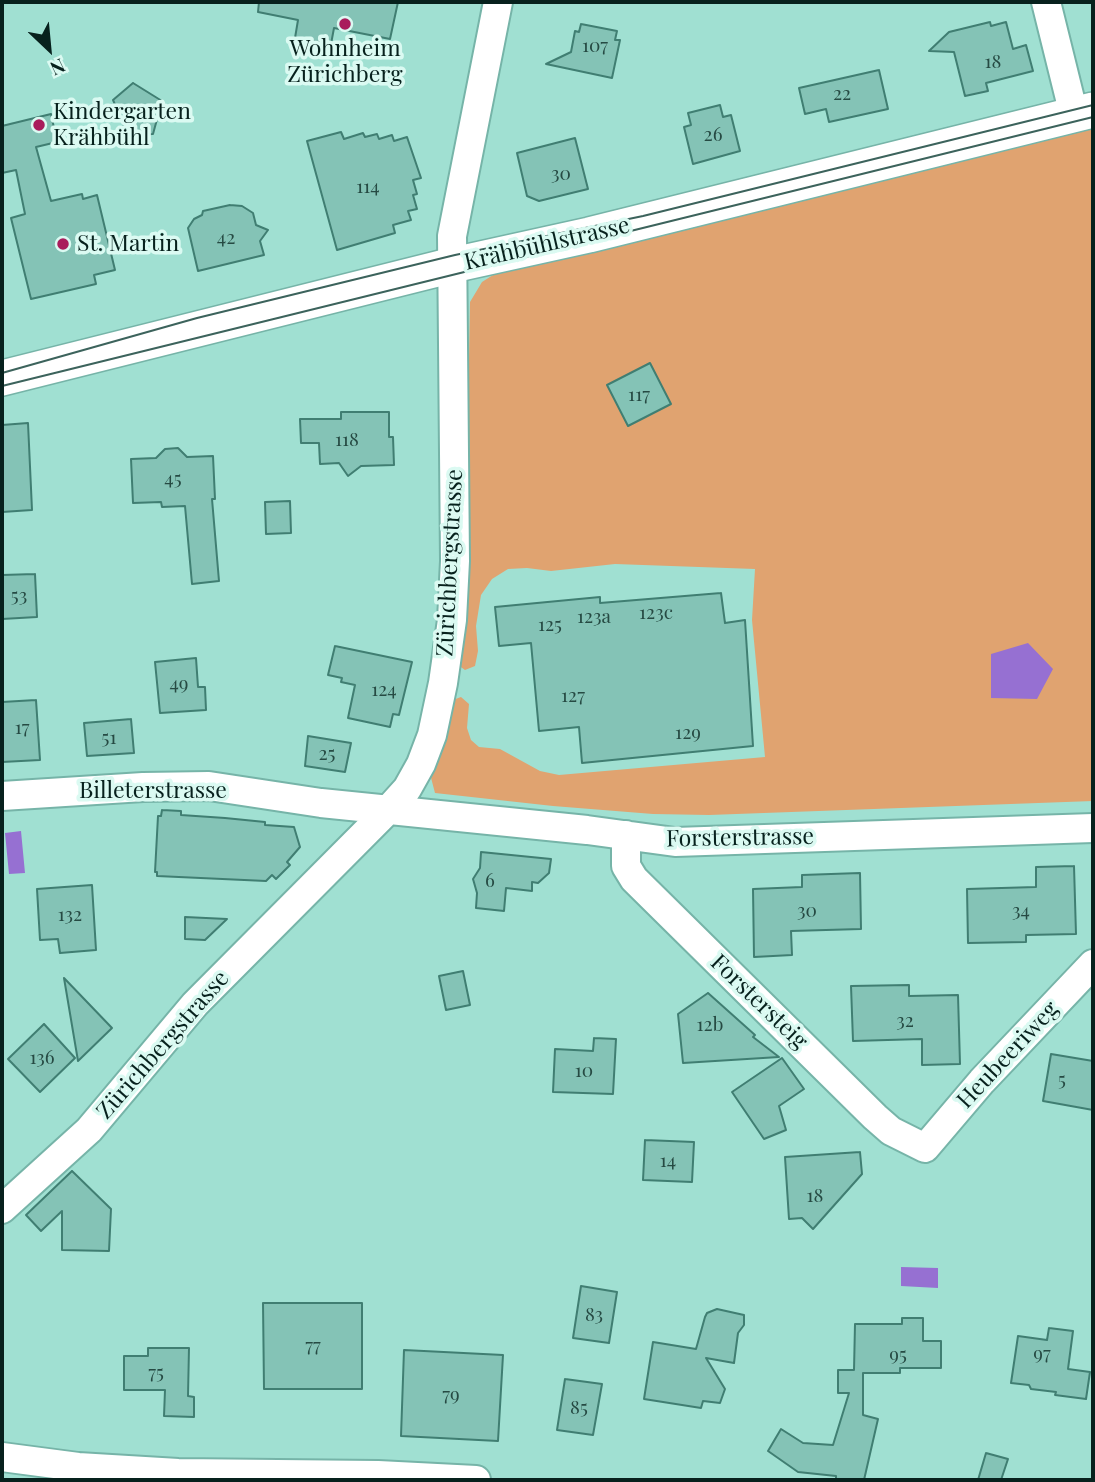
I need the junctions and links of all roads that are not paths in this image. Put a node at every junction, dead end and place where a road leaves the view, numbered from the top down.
1 (498, 2) edge
2 (1046, 2) edge
3 (1084, 112) edge
4 (453, 265) junction
5 (2, 378) edge
6 (2, 796) edge
7 (388, 810) junction
8 (1093, 828) edge
9 (626, 835) junction
10 (1093, 964) edge
11 (925, 1148) joint
12 (2, 1209) edge
13 (2, 1457) edge
14 (476, 1480) edge

1 - 4 street, Zürichbergstrasse
2 - 3 street
3 - 4 street, Krähbühlstrasse
4 - 5 street, Krähbühlstrasse
4 - 7 street, Zürichbergstrasse
6 - 7 street, Billeterstrasse
7 - 9 street, Forsterstrasse
7 - 12 street, Zürichbergstrasse
8 - 9 street, Forsterstrasse
9 - 11 street, Forstersteig
10 - 11 street, Heubeeriweg
13 - 14 street

